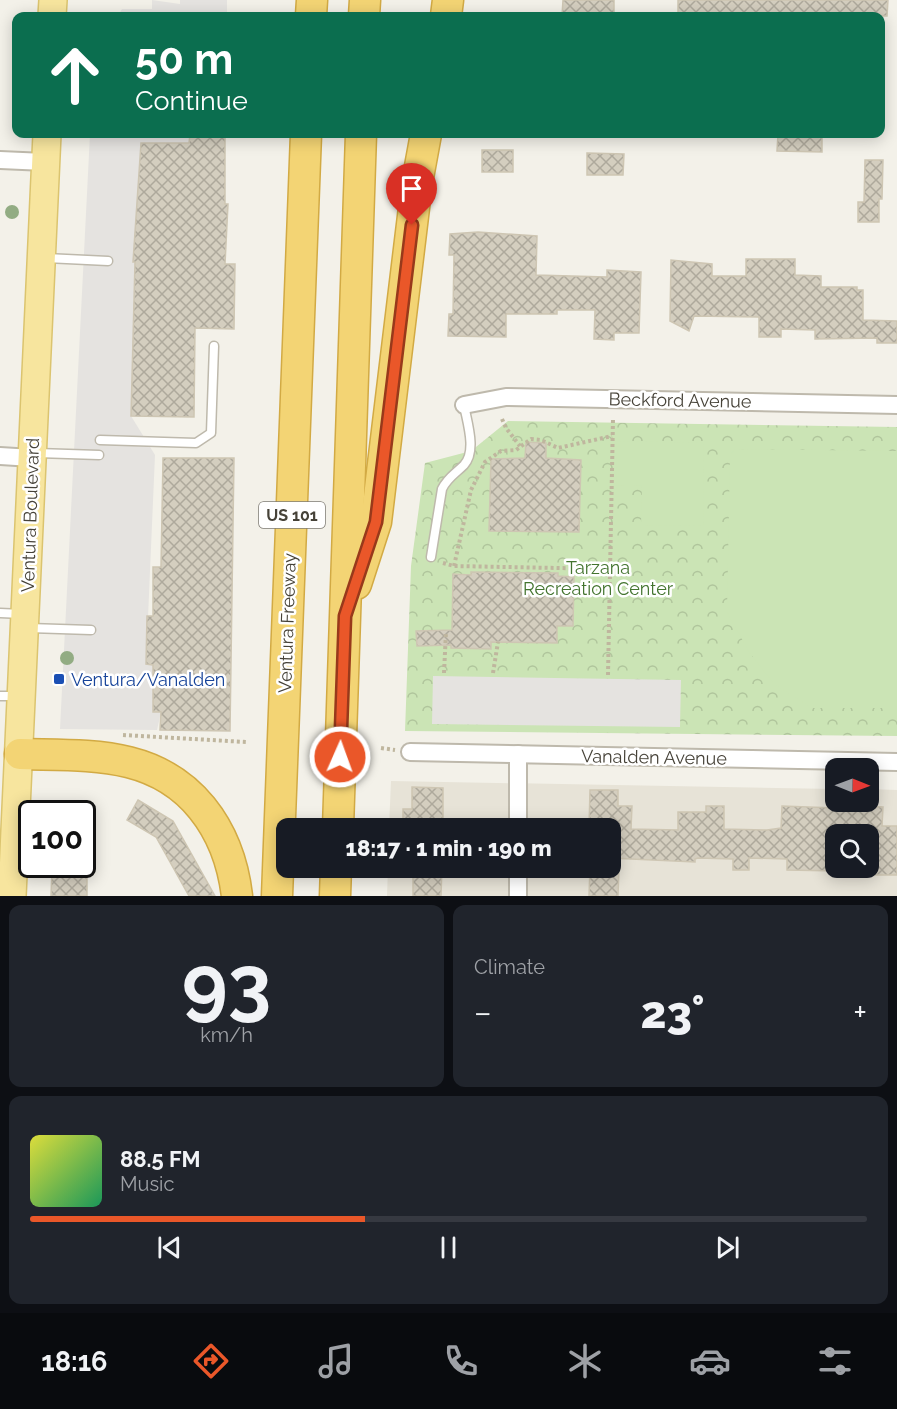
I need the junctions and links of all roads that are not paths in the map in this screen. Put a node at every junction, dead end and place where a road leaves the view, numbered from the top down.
1 (47, 138) edge
2 (306, 138) edge
3 (361, 138) edge
4 (425, 138) edge
5 (0, 160) edge
6 (45, 162) junction
7 (41, 258) junction
8 (108, 261) dead end
9 (214, 346) dead end
10 (464, 405) joint
11 (897, 405) edge
12 (100, 440) dead end
13 (32, 455) junction
14 (99, 455) dead end
15 (0, 456) edge
16 (431, 557) road end
17 (345, 616) junction
18 (17, 618) edge
19 (91, 630) dead end
20 (11, 696) edge
21 (410, 752) dead end
22 (20, 754) junction
23 (518, 754) junction
24 (897, 762) edge
25 (338, 818) edge
26 (518, 818) edge
27 (336, 878) edge
28 (518, 878) edge
29 (12, 896) edge
30 (237, 896) edge
31 (277, 896) edge
32 (335, 896) edge
33 (518, 896) edge

1 - 6 main road, Ventura Boulevard
2 - 31 highway, Ventura Freeway / US 101
3 - 17 highway, US 101
4 - 17 highway
5 - 6 street
6 - 7 main road, Ventura Boulevard
7 - 8 lane
7 - 13 main road, Ventura Boulevard
9 - 12 lane
10 - 11 street, Beckford Avenue
10 - 16 lane
13 - 14 lane
13 - 15 street
13 - 18 main road, Ventura Boulevard
17 - 25 highway, US 101
18 - 19 lane
18 - 20 main road, Ventura Boulevard
20 - 22 main road, Ventura Boulevard
21 - 23 street, Vanalden Avenue
22 - 29 main road, Ventura Boulevard
22 - 30 highway
23 - 24 street, Vanalden Avenue
23 - 26 street
27 - 32 highway
28 - 33 street

